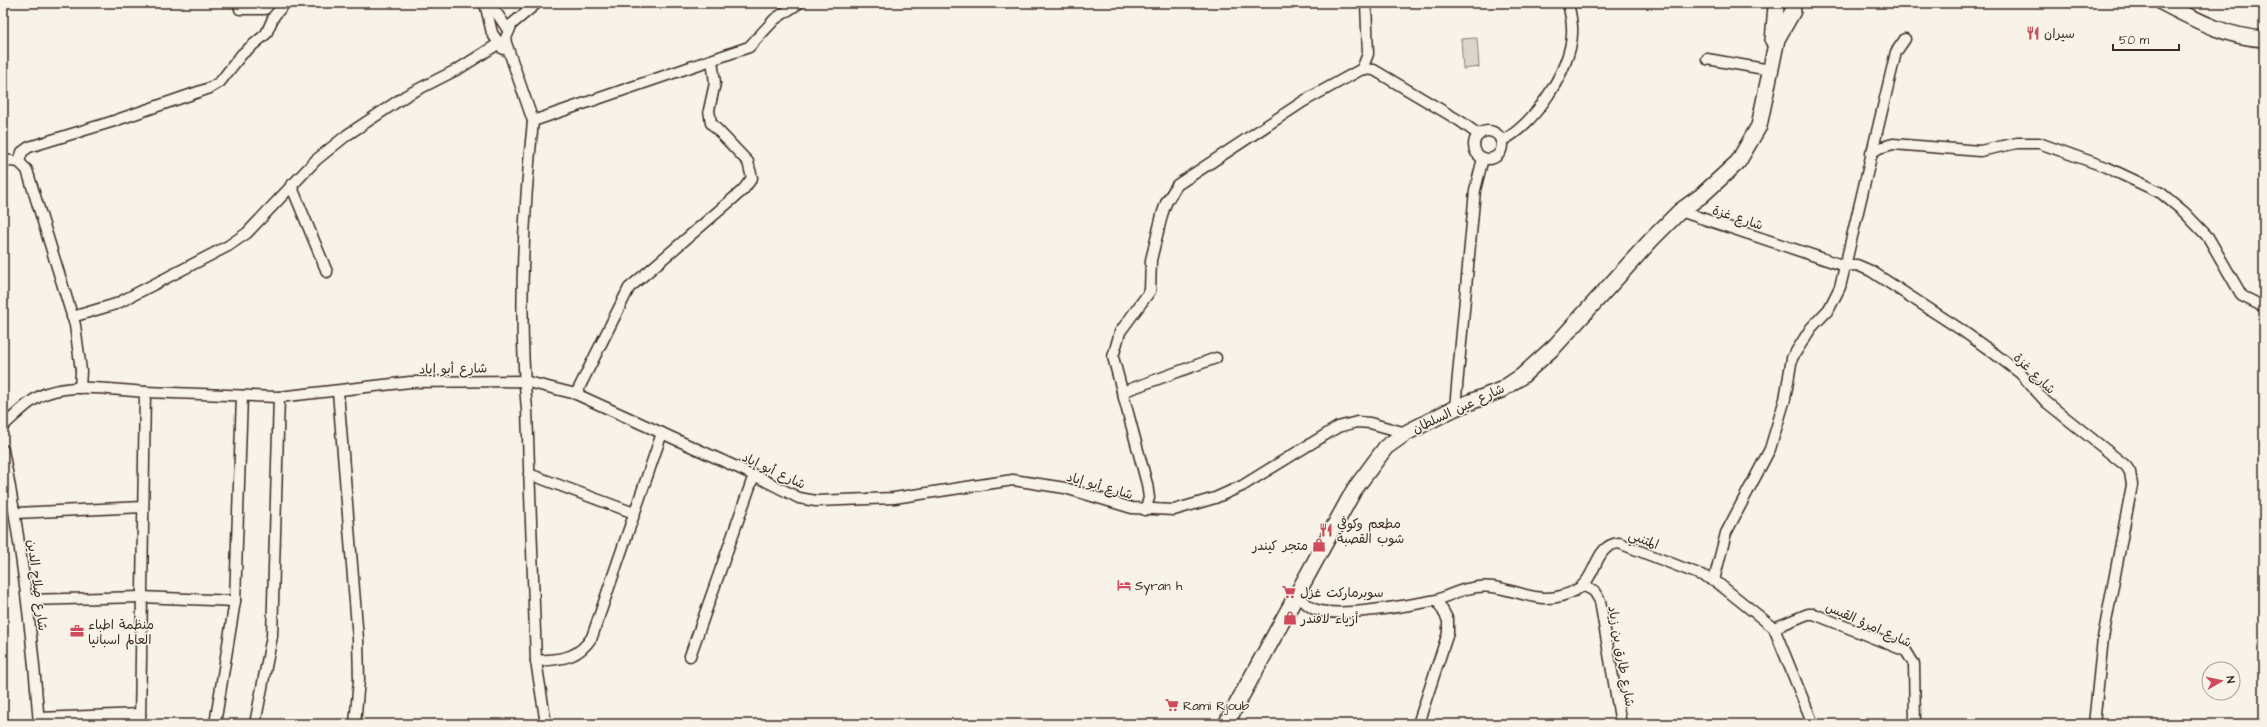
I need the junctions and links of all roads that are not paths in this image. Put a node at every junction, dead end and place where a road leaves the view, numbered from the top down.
1 (239, 3) edge
2 (270, 3) edge
3 (285, 3) edge
4 (485, 3) edge
5 (490, 3) edge
6 (537, 3) edge
7 (799, 3) edge
8 (1366, 3) edge
9 (1568, 3) edge
10 (2162, 3) edge
11 (1775, 4) edge
12 (1797, 7) edge
13 (508, 30) junction
14 (2264, 38) edge
15 (1905, 39) dead end
16 (498, 44) junction
17 (508, 53) junction
18 (1707, 59) dead end
19 (712, 60) junction
20 (1362, 69) junction
21 (1770, 70) junction
22 (533, 121) junction
23 (1478, 135) junction
24 (1501, 141) junction
25 (1871, 153) junction
26 (1483, 158) junction
27 (3, 160) edge
28 (19, 162) junction
29 (291, 185) junction
30 (1680, 211) junction
31 (1845, 266) junction
32 (327, 272) dead end
33 (2264, 307) edge
34 (72, 317) junction
35 (1216, 358) dead end
36 (524, 380) junction
37 (80, 388) junction
38 (145, 392) junction
39 (338, 392) junction
40 (1122, 392) junction
41 (576, 394) junction
42 (242, 396) junction
43 (279, 397) junction
44 (1455, 408) junction
45 (3, 426) edge
46 (662, 433) junction
47 (1406, 433) junction
48 (3, 450) edge
49 (529, 474) junction
50 (754, 475) junction
51 (142, 507) junction
52 (1145, 510) junction
53 (16, 513) junction
54 (634, 513) junction
55 (1714, 580) junction
56 (1583, 585) junction
57 (1297, 595) junction
58 (141, 597) junction
59 (28, 600) junction
60 (1437, 600) junction
61 (235, 601) junction
62 (1774, 628) junction
63 (690, 656) dead end
64 (536, 661) junction
65 (140, 714) junction
66 (39, 721) edge
67 (140, 724) edge
68 (215, 724) edge
69 (255, 724) edge
70 (356, 724) edge
71 (546, 724) edge
72 (1226, 724) edge
73 (1418, 724) edge
74 (1622, 724) edge
75 (1813, 724) edge
76 (1915, 724) edge
77 (2094, 724) edge

1 - 2 street
3 - 28 street
4 - 16 street
5 - 13 street
6 - 13 street
7 - 19 street
8 - 20 street
9 - 24 street
10 - 14 main road
11 - 12 main road
11 - 21 main road, شارع عين السلطان
12 - 21 main road, شارع عين السلطان
13 - 17 street
15 - 25 street
16 - 17 street
16 - 29 street
17 - 22 street
18 - 21 street
19 - 22 street
19 - 41 street
20 - 23 street
20 - 40 street
21 - 30 main road, شارع عين السلطان
22 - 36 street
23 - 24 street
23 - 26 street
24 - 26 street
25 - 31 street
25 - 33 street
26 - 44 street
27 - 28 street
28 - 34 street
29 - 32 street
29 - 34 street
30 - 31 street, شارع غزة
30 - 44 main road, شارع عين السلطان
31 - 55 street
31 - 77 street, شارع غزة
34 - 37 street
35 - 40 street
36 - 39 street, شارع أبو إياد
36 - 41 street, شارع أبو إياد
36 - 49 street
37 - 38 street, شارع أبو إياد
37 - 45 street, شارع أبو إياد
38 - 42 street, شارع أبو إياد
38 - 51 street
39 - 43 street, شارع أبو إياد
39 - 70 street
40 - 52 street
41 - 46 street, شارع أبو إياد
42 - 43 street, شارع أبو إياد
42 - 61 street
43 - 69 street
44 - 47 main road, شارع عين السلطان
46 - 50 street, شارع أبو إياد
46 - 54 street
47 - 52 street, شارع أبو إياد
47 - 57 main road, شارع عين السلطان
48 - 53 street, شارع صلاح الدين
49 - 54 street
49 - 64 street
50 - 52 street, شارع أبو إياد
50 - 63 street
51 - 53 street
51 - 58 street
53 - 59 street, شارع صلاح الدين
54 - 64 street
55 - 56 street, المتنبي
55 - 62 street
56 - 60 street
56 - 74 street, شارع طارق بن زياد
57 - 60 street
57 - 72 main road, شارع عين السلطان
58 - 59 street
58 - 61 street
58 - 65 street
59 - 66 street, شارع صلاح الدين
60 - 73 street
61 - 68 street
62 - 75 street
62 - 76 street, شارع امرؤ القيس
64 - 71 street
65 - 66 street
65 - 67 street

